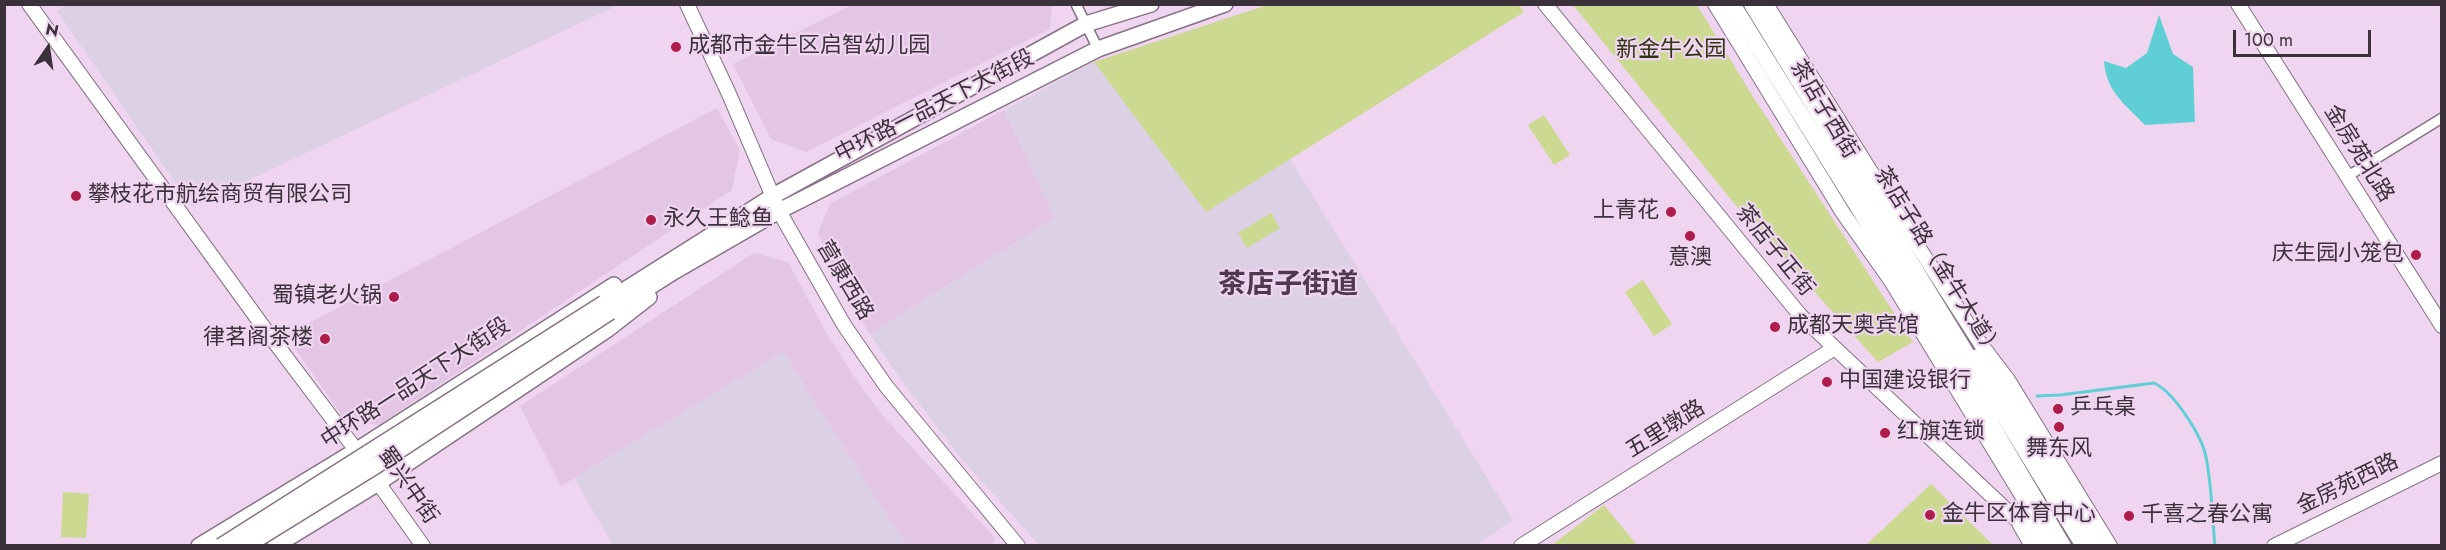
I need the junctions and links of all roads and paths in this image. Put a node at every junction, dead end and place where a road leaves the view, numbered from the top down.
1 (29, 4) edge
2 (687, 4) edge
3 (1076, 4) edge
4 (1151, 4) edge
5 (1225, 4) edge
6 (1545, 4) edge
7 (1715, 4) edge
8 (1732, 4) edge
9 (1752, 4) edge
10 (1766, 4) edge
11 (2238, 4) edge
12 (1086, 24) junction
13 (1098, 49) junction
14 (2442, 118) edge
15 (2348, 176) junction
16 (773, 196) junction
17 (779, 212) junction
18 (1891, 233) junction
19 (668, 268) junction
20 (607, 307) junction
21 (2442, 326) edge
22 (1950, 329) junction
23 (1980, 343) junction
24 (1833, 349) junction
25 (357, 450) junction
26 (2442, 463) edge
27 (378, 483) junction
28 (2017, 520) junction
29 (2057, 545) edge
30 (199, 546) edge
31 (221, 546) edge
32 (246, 546) edge
33 (275, 546) edge
34 (423, 546) edge
35 (1018, 546) edge
36 (1521, 546) edge
37 (2031, 546) edge
38 (2084, 546) edge
39 (2099, 546) edge
40 (2110, 546) edge
41 (2274, 546) edge

1 - 25 street, 蜀兴中街
2 - 16 street, 营康西路
3 - 12 street
4 - 12 main road, 中环路一品天下大街段
5 - 13 main road, 中环路一品天下大街段
6 - 24 street, 茶店子正街
7 - 29 street
8 - 29 highway, 茶店子西街
9 - 18 highway, 茶店子路（金牛大道）
10 - 23 street
11 - 15 street, 金房苑北路
12 - 13 street
12 - 16 main road, 中环路一品天下大街段
13 - 17 main road, 中环路一品天下大街段
14 - 15 street
15 - 21 street, 金房苑北路
16 - 17 street, 营康西路
16 - 19 main road, 中环路一品天下大街段
17 - 19 main road, 中环路一品天下大街段
17 - 35 street, 营康西路
18 - 22 highway, 茶店子路（金牛大道）
18 - 23 street
19 - 20 main road, 中环路一品天下大街段
19 - 25 main road, 中环路一品天下大街段
19 - 27 main road, 中环路一品天下大街段
20 - 31 main road, bridge
20 - 32 main road, bridge
22 - 38 highway, 茶店子路（金牛大道）
22 - 39 highway
23 - 40 street
24 - 28 street, 茶店子正街
24 - 36 street, 五里墩路
25 - 27 street, 蜀兴中街
25 - 30 main road, 中环路一品天下大街段
26 - 41 street, 金房苑西路
27 - 33 main road, 中环路一品天下大街段
27 - 34 street, 蜀兴中街
28 - 29 street, 茶店子正街
28 - 37 street

